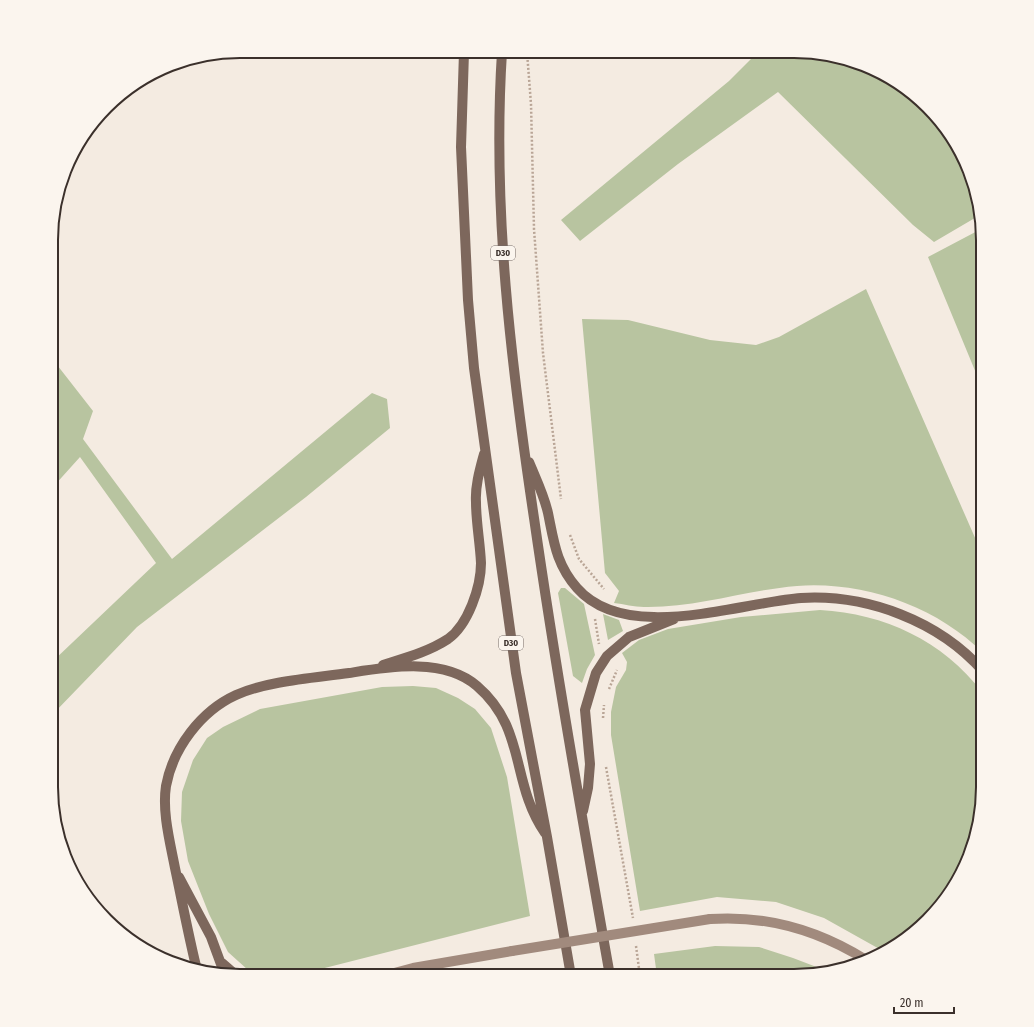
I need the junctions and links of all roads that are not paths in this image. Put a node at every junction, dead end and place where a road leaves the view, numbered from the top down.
1 (464, 58) edge
2 (502, 58) edge
3 (485, 448) junction
4 (524, 453) junction
5 (679, 617) junction
6 (976, 664) edge
7 (372, 669) junction
8 (582, 816) junction
9 (547, 837) junction
10 (176, 871) junction
11 (859, 957) edge
12 (221, 962) junction
13 (195, 963) edge
14 (223, 968) edge
15 (229, 969) edge
16 (409, 969) edge
17 (570, 969) edge
18 (609, 969) edge

1 - 3 main road, D30
2 - 4 main road, D30
3 - 7 main road
3 - 9 main road, D30
4 - 5 main road
4 - 8 main road, D30
5 - 6 main road
5 - 8 main road
7 - 9 main road
7 - 10 main road
8 - 18 main road, D30
9 - 17 main road, D30
10 - 12 main road
10 - 13 main road
11 - 16 street, bridge
12 - 14 main road
12 - 15 main road

